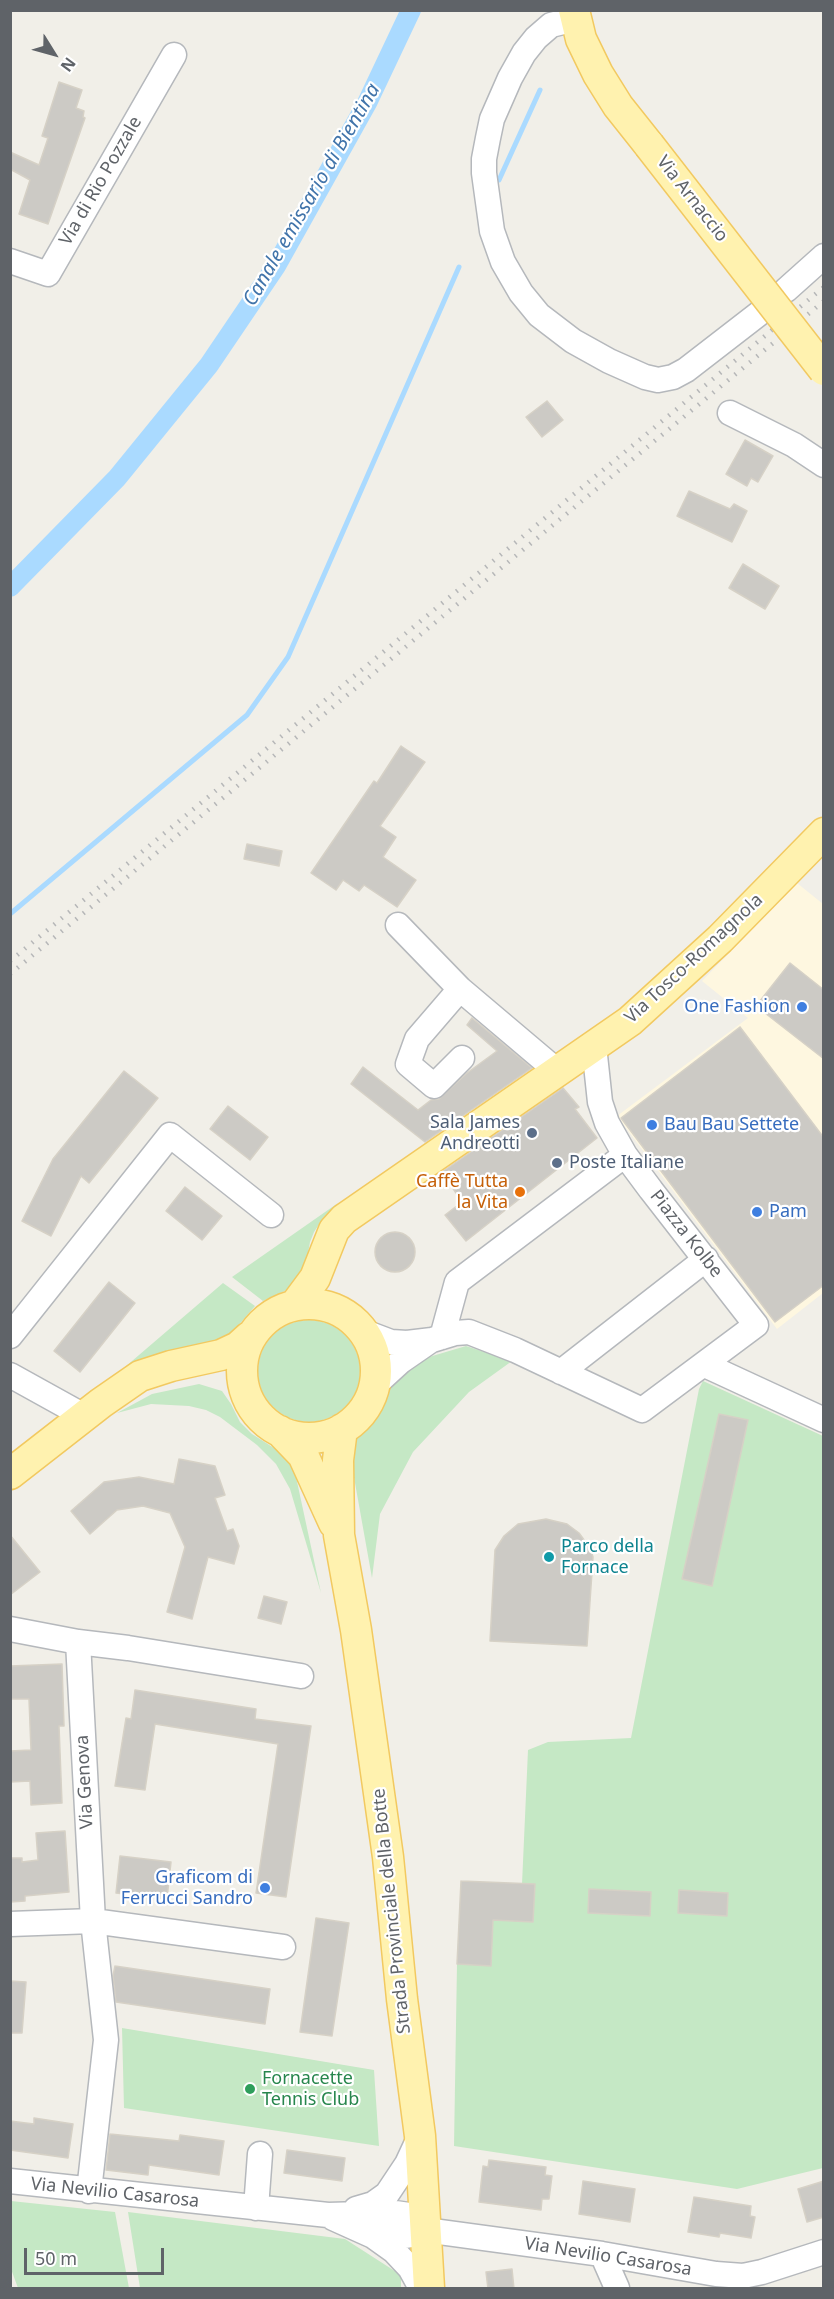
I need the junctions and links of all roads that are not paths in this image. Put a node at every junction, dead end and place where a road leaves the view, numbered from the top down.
1 (575, 15) edge
2 (174, 55) dead end
3 (824, 256) edge
4 (10, 261) edge
5 (786, 290) dead end
6 (761, 312) dead end
7 (824, 370) edge
8 (730, 413) dead end
9 (819, 455) edge
10 (824, 833) edge
11 (398, 925) dead end
12 (460, 989) junction
13 (594, 1046) junction
14 (462, 1058) dead end
15 (557, 1071) junction
16 (629, 1160) junction
17 (365, 1203) junction
18 (271, 1215) dead end
19 (705, 1259) junction
20 (295, 1305) junction
21 (351, 1321) junction
22 (10, 1336) edge
23 (249, 1337) junction
24 (437, 1338) junction
25 (705, 1365) junction
26 (561, 1372) junction
27 (10, 1375) edge
28 (376, 1383) junction
29 (119, 1392) junction
30 (247, 1396) junction
31 (84, 1416) junction
32 (824, 1420) edge
33 (342, 1429) junction
34 (280, 1431) junction
35 (15, 1463) edge
36 (339, 1535) junction
37 (10, 1629) edge
38 (78, 1642) junction
39 (301, 1676) dead end
40 (93, 1921) junction
41 (10, 1923) edge
42 (282, 1947) dead end
43 (420, 2136) junction
44 (260, 2154) dead end
45 (10, 2181) edge
46 (90, 2191) junction
47 (256, 2208) junction
48 (328, 2215) junction
49 (425, 2228) junction
50 (824, 2252) edge
51 (602, 2254) junction
52 (422, 2289) edge
53 (429, 2289) edge
54 (617, 2289) edge

1 - 6 street, Via Arnaccio
1 - 7 main road, Via Arnaccio, bridge
2 - 4 street, Via di Rio Pozzale
3 - 5 street
8 - 9 street
10 - 13 main road, Via Tosco-Romagnola
11 - 12 street
12 - 14 street
12 - 15 street
13 - 15 main road, Via Tosco-Romagnola
13 - 16 street, Piazza Kolbe
15 - 17 main road, Via Tosco-Romagnola
16 - 19 street, Piazza Kolbe
16 - 24 street
17 - 20 main road, Via Tosco-Romagnola
17 - 21 main road
18 - 22 street
19 - 25 street, Piazza Kolbe
19 - 26 street
20 - 21 main road
20 - 23 main road
21 - 24 street, Piazza Kolbe
21 - 28 main road
23 - 29 main road
23 - 30 main road
24 - 26 street, Piazza Kolbe
24 - 28 street, Piazza Kolbe
25 - 26 street, Piazza Kolbe
25 - 32 street
27 - 31 street
28 - 33 main road
29 - 30 main road
29 - 31 main road
30 - 34 main road
31 - 35 main road
33 - 34 main road
33 - 36 main road
34 - 36 main road
36 - 43 main road, Strada Provinciale della Botte
37 - 38 street
38 - 39 street
38 - 40 street, Via Genova
40 - 41 street
40 - 42 street
40 - 46 street, Via Genova
43 - 48 street, Via Nevilio Casarosa
43 - 49 main road, Strada Provinciale della Botte
44 - 47 street
45 - 46 street, Via Nevilio Casarosa
46 - 47 street, Via Nevilio Casarosa
47 - 48 street, Via Nevilio Casarosa
48 - 49 street, Via Nevilio Casarosa
48 - 52 street, Via Nevilio Casarosa
49 - 51 street, Via Nevilio Casarosa
49 - 53 main road, Strada Provinciale della Botte
50 - 51 street, Via Nevilio Casarosa
51 - 54 street

